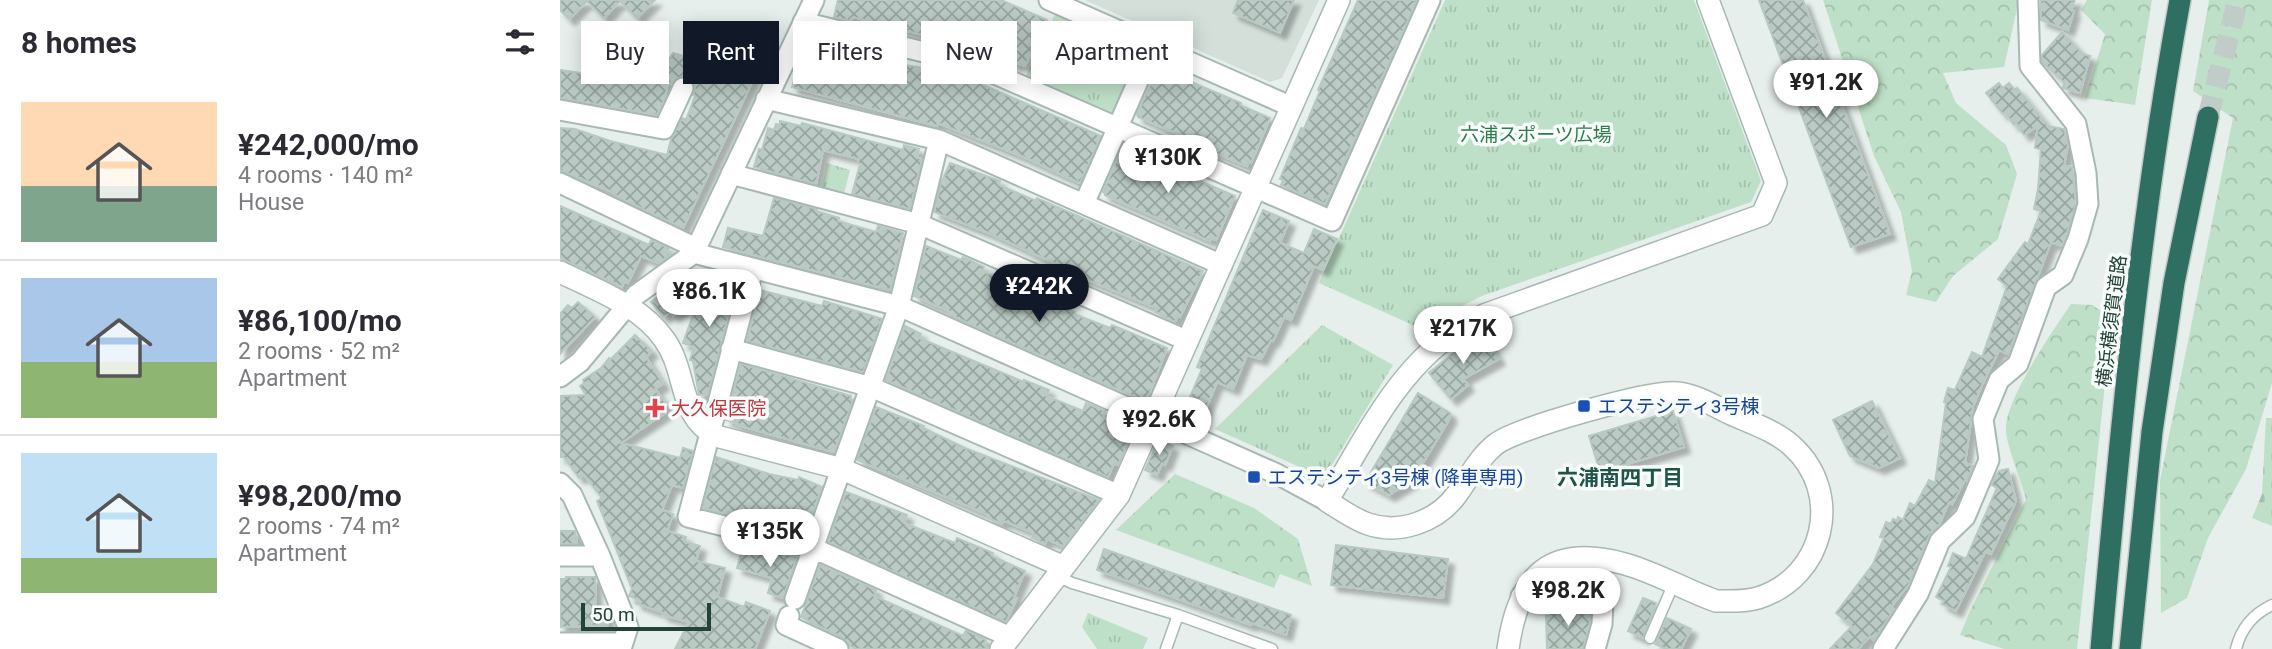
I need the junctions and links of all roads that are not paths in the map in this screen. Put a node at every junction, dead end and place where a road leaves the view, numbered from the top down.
1 (814, 0) edge
2 (1049, 0) edge
3 (1339, 0) edge
4 (1430, 0) edge
5 (1708, 0) edge
6 (2028, 0) edge
7 (2180, 0) edge
8 (804, 21) edge
9 (1095, 21) edge
10 (793, 43) edge
11 (907, 48) edge
12 (1193, 64) edge
13 (1137, 84) edge
14 (683, 88) dead end
15 (766, 99) junction
16 (1292, 107) junction
17 (560, 110) edge
18 (2208, 117) tunnel mouth
19 (1118, 126) junction
20 (939, 140) junction
21 (731, 174) junction
22 (560, 183) edge
23 (1256, 188) junction
24 (1084, 204) junction
25 (919, 225) junction
26 (695, 251) junction
27 (1222, 265) junction
28 (753, 269) junction
29 (560, 272) edge
30 (626, 306) junction
31 (899, 306) junction
32 (1188, 341) junction
33 (731, 349) junction
34 (560, 377) edge
35 (871, 387) junction
36 (1153, 419) junction
37 (710, 432) junction
38 (842, 468) junction
39 (560, 482) edge
40 (1119, 495) junction
41 (1327, 501) junction
42 (813, 548) junction
43 (560, 556) edge
44 (600, 556) junction
45 (1061, 572) junction
46 (1674, 583) junction
47 (1552, 594) dead end
48 (1589, 594) dead end
49 (1521, 596) junction
50 (2272, 605) edge
51 (1178, 615) junction
52 (1650, 638) dead end
53 (560, 643) edge
54 (1005, 643) edge
55 (622, 646) edge
56 (838, 649) edge
57 (1167, 649) edge
58 (1272, 649) edge
59 (1508, 649) edge
60 (1595, 649) edge
61 (1883, 649) edge
62 (2101, 649) edge
63 (2130, 649) edge
64 (2236, 649) edge

1 - 8 street
2 - 9 street
3 - 16 street
4 - 23 street
5 - 41 street
6 - 61 street
7 - 62 highway, 横浜横須賀道路
10 - 15 street
11 - 19 street
12 - 16 street
13 - 19 street
14 - 17 street
15 - 20 street
15 - 21 street
16 - 23 street
18 - 63 highway
19 - 23 street
19 - 24 street
20 - 24 street
20 - 25 street
21 - 25 street
21 - 26 street
22 - 26 street
23 - 27 street
24 - 27 street
25 - 31 street
25 - 32 street
26 - 28 street
26 - 30 street
27 - 32 street
28 - 31 street
28 - 33 street
29 - 30 street
30 - 34 street
30 - 37 street
31 - 35 street
31 - 36 street
32 - 36 street
33 - 35 street
33 - 37 street
35 - 38 street
35 - 40 street
36 - 40 street
36 - 41 street
37 - 38 street
37 - 42 street
38 - 42 street
38 - 45 street
39 - 44 street
40 - 45 street
41 - 46 street
42 - 54 street
42 - 56 street
43 - 44 street
44 - 55 street
45 - 51 lane
45 - 54 street
46 - 49 street
46 - 52 lane
47 - 49 street
48 - 60 street
49 - 59 street
50 - 64 lane
51 - 57 lane
51 - 58 lane
53 - 55 street

